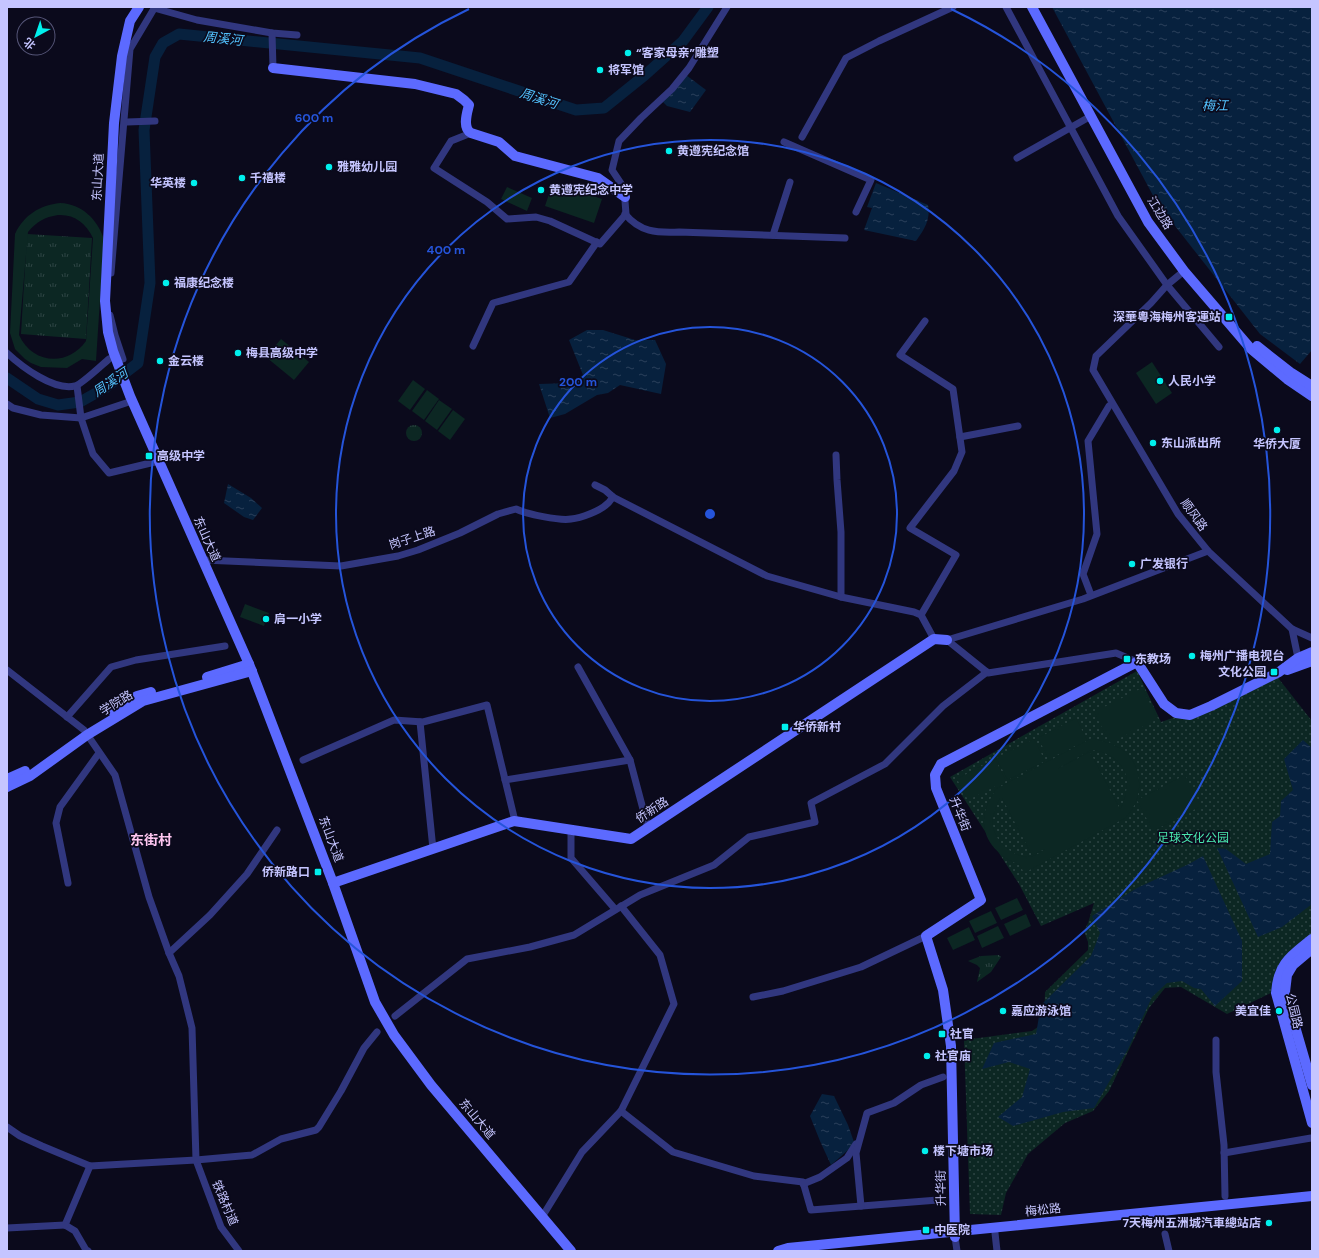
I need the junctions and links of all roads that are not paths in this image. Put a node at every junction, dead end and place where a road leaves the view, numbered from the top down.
1 (139, 7) edge
2 (154, 7) edge
3 (727, 7) edge
4 (953, 7) edge
5 (1006, 7) edge
6 (1032, 7) edge
7 (1040, 7) edge
8 (272, 33) junction
9 (297, 35) dead end
10 (273, 68) joint
11 (1091, 116) junction
12 (155, 121) dead end
13 (127, 122) dead end
14 (471, 133) junction
15 (802, 137) dead end
16 (784, 142) dead end
17 (1017, 158) dead end
18 (790, 182) dead end
19 (625, 197) junction
20 (856, 212) dead end
21 (624, 214) dead end
22 (773, 236) junction
23 (845, 238) dead end
24 (597, 242) junction
25 (1184, 271) junction
26 (1167, 285) junction
27 (925, 321) dead end
28 (473, 346) dead end
29 (1219, 347) dead end
30 (7, 354) edge
31 (111, 355) junction
32 (123, 358) dead end
33 (1312, 386) edge
34 (77, 388) junction
35 (1312, 396) edge
36 (131, 399) junction
37 (7, 404) edge
38 (1109, 406) dead end
39 (80, 416) junction
40 (1018, 426) dead end
41 (960, 437) junction
42 (836, 455) dead end
43 (159, 461) junction
44 (595, 485) dead end
45 (613, 497) junction
46 (1208, 551) junction
47 (203, 560) junction
48 (1091, 596) junction
49 (841, 597) junction
50 (921, 615) junction
51 (1292, 629) junction
52 (1312, 638) edge
53 (934, 639) junction
54 (947, 640) junction
55 (225, 646) dead end
56 (1312, 652) edge
57 (1298, 658) junction
58 (1137, 662) junction
59 (1312, 662) edge
60 (251, 667) junction
61 (578, 668) dead end
62 (7, 670) edge
63 (987, 672) junction
64 (1279, 672) junction
65 (67, 717) junction
66 (420, 722) junction
67 (85, 733) junction
68 (99, 753) junction
69 (303, 760) dead end
70 (630, 760) junction
71 (7, 779) edge
72 (505, 780) junction
73 (7, 787) edge
74 (515, 821) junction
75 (648, 828) junction
76 (277, 830) dead end
77 (571, 830) junction
78 (433, 849) junction
79 (68, 883) dead end
80 (334, 883) junction
81 (618, 908) junction
82 (926, 936) junction
83 (1312, 939) edge
84 (1312, 949) edge
85 (169, 953) junction
86 (753, 997) dead end
87 (395, 1016) dead end
88 (377, 1032) dead end
89 (1216, 1040) dead end
90 (943, 1077) dead end
91 (1312, 1085) edge
92 (621, 1111) junction
93 (1312, 1123) edge
94 (7, 1127) edge
95 (1311, 1138) dead end
96 (860, 1139) junction
97 (1224, 1154) junction
98 (196, 1160) junction
99 (90, 1166) junction
100 (803, 1184) junction
101 (1225, 1196) dead end
102 (1312, 1196) edge
103 (938, 1200) dead end
104 (1312, 1201) edge
105 (861, 1206) junction
106 (542, 1217) junction
107 (65, 1225) junction
108 (7, 1228) edge
109 (995, 1233) junction
110 (1164, 1234) dead end
111 (955, 1237) junction
112 (88, 1251) edge
113 (239, 1251) edge
114 (571, 1251) edge
115 (778, 1251) edge
116 (810, 1251) edge
117 (957, 1251) edge
118 (997, 1251) edge
119 (1169, 1251) edge

1 - 31 main road, 东山大道
2 - 8 street
2 - 32 street
3 - 19 street
4 - 15 street
5 - 26 street
6 - 11 main road, 江边路
7 - 33 main road, 江边路
8 - 9 street
8 - 10 street
10 - 14 main road
11 - 17 street
11 - 25 main road, 江边路
12 - 13 street
14 - 19 main road
14 - 24 street
16 - 20 street
18 - 22 street
19 - 24 street
21 - 22 street
22 - 23 street
24 - 28 street
25 - 26 street, 顺风路
25 - 35 main road, 江边路
26 - 29 street
26 - 46 street, 顺风路
27 - 41 street
30 - 34 street
31 - 34 street
31 - 36 main road, 东山大道
34 - 39 street
36 - 39 street
36 - 43 main road, 东山大道
37 - 39 street
38 - 48 street
39 - 43 street
40 - 41 street
41 - 50 street
42 - 49 street
43 - 47 main road, 东山大道
44 - 45 street
45 - 47 street, 岗子上路
45 - 49 street
46 - 48 street
46 - 51 street, 顺风路
47 - 60 main road, 东山大道
48 - 54 street
49 - 50 street
50 - 53 street
51 - 52 street, 顺风路
51 - 57 street
53 - 54 main road
53 - 75 main road, 侨新路
54 - 63 street
55 - 65 street
56 - 57 main road
57 - 64 main road
58 - 63 street
58 - 64 main road
58 - 82 main road, 升华街
59 - 64 main road
60 - 67 main road, 学院路
60 - 80 main road, 东山大道
61 - 70 street
62 - 65 street, 铁路村道
63 - 81 street
65 - 67 street, 铁路村道
66 - 69 street
66 - 72 street
66 - 78 street
67 - 68 street, 铁路村道
67 - 71 main road, 学院路
67 - 73 main road, 学院路
68 - 79 street
68 - 85 street, 铁路村道
70 - 72 street
70 - 75 street
72 - 74 street
74 - 77 main road, 侨新路
74 - 78 main road, 侨新路
75 - 77 main road, 侨新路
76 - 85 street
77 - 81 street
78 - 80 main road, 侨新路
80 - 106 main road, 东山大道
81 - 87 street
81 - 92 street
82 - 86 street
82 - 111 main road, 升华街
83 - 93 main road, 公园路
84 - 91 main road, 公园路
85 - 98 street, 铁路村道
88 - 98 street
89 - 97 street
90 - 96 street
92 - 100 street
92 - 106 street
94 - 99 street
95 - 97 street
96 - 100 street
96 - 105 street
97 - 101 street
98 - 99 street
98 - 113 street, 铁路村道
99 - 107 street
100 - 105 street
102 - 115 main road, 梅松路
103 - 105 street
104 - 109 main road, 梅松路
106 - 114 main road, 东山大道
107 - 108 street
107 - 112 street
109 - 111 main road, 梅松路
109 - 118 street
110 - 119 street
111 - 116 main road, 梅松路
111 - 117 street

